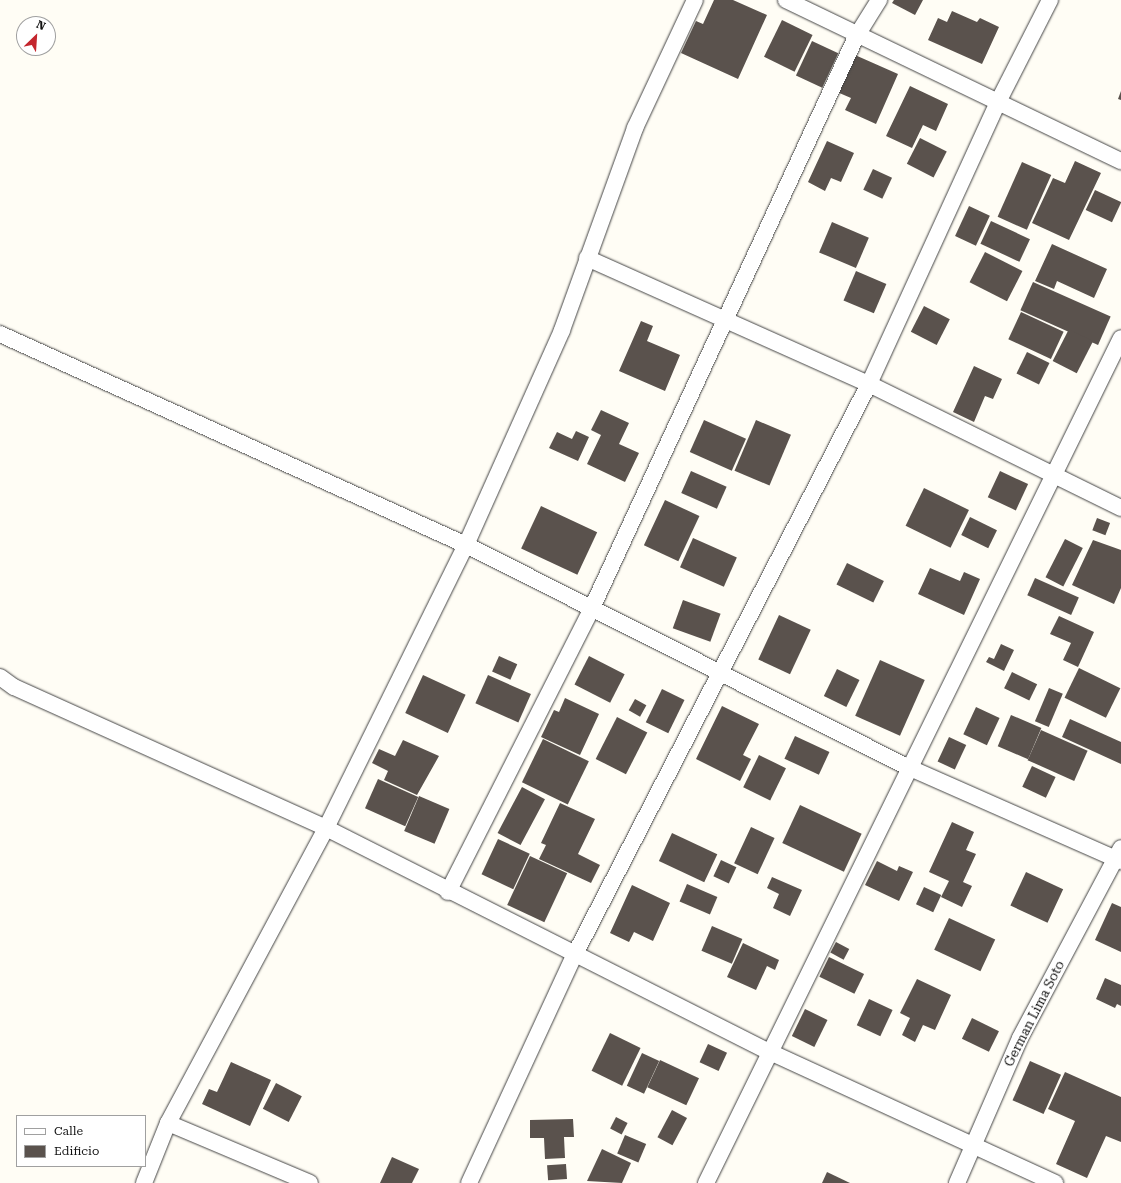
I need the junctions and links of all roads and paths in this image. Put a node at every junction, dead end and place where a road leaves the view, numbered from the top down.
1 (695, 0) edge
2 (786, 0) edge
3 (879, 0) edge
4 (1050, 0) edge
5 (856, 36) junction
6 (997, 104) junction
7 (1121, 161) edge
8 (587, 258) junction
9 (728, 320) junction
10 (0, 334) edge
11 (1121, 338) edge
12 (869, 384) junction
13 (1056, 475) junction
14 (1121, 508) edge
15 (466, 545) junction
16 (591, 610) junction
17 (722, 672) junction
18 (0, 677) edge
19 (910, 768) junction
20 (326, 828) junction
21 (1119, 856) edge
22 (448, 892) junction
23 (574, 956) junction
24 (768, 1052) junction
25 (168, 1123) junction
26 (976, 1144) junction
27 (144, 1183) edge
28 (310, 1183) edge
29 (469, 1183) edge
30 (706, 1183) edge
31 (957, 1183) edge
32 (1055, 1183) edge

1 - 8 street
2 - 5 street
3 - 5 street
4 - 6 street
5 - 6 street
5 - 9 street
6 - 7 street
6 - 12 street
8 - 9 street
8 - 15 street
9 - 12 street
9 - 16 street
10 - 15 street
11 - 13 street
12 - 13 street
12 - 17 street
13 - 14 street
13 - 19 street
15 - 16 street
15 - 20 street
16 - 17 street
16 - 22 street
17 - 19 street
17 - 23 street
18 - 20 street
19 - 21 street
19 - 24 street
20 - 22 street
20 - 25 street
21 - 26 street, German Lima Soto
22 - 23 street
23 - 24 street
23 - 29 street
24 - 26 street
24 - 30 street
25 - 27 street
25 - 28 street
26 - 31 street, German Lima Soto
26 - 32 street

